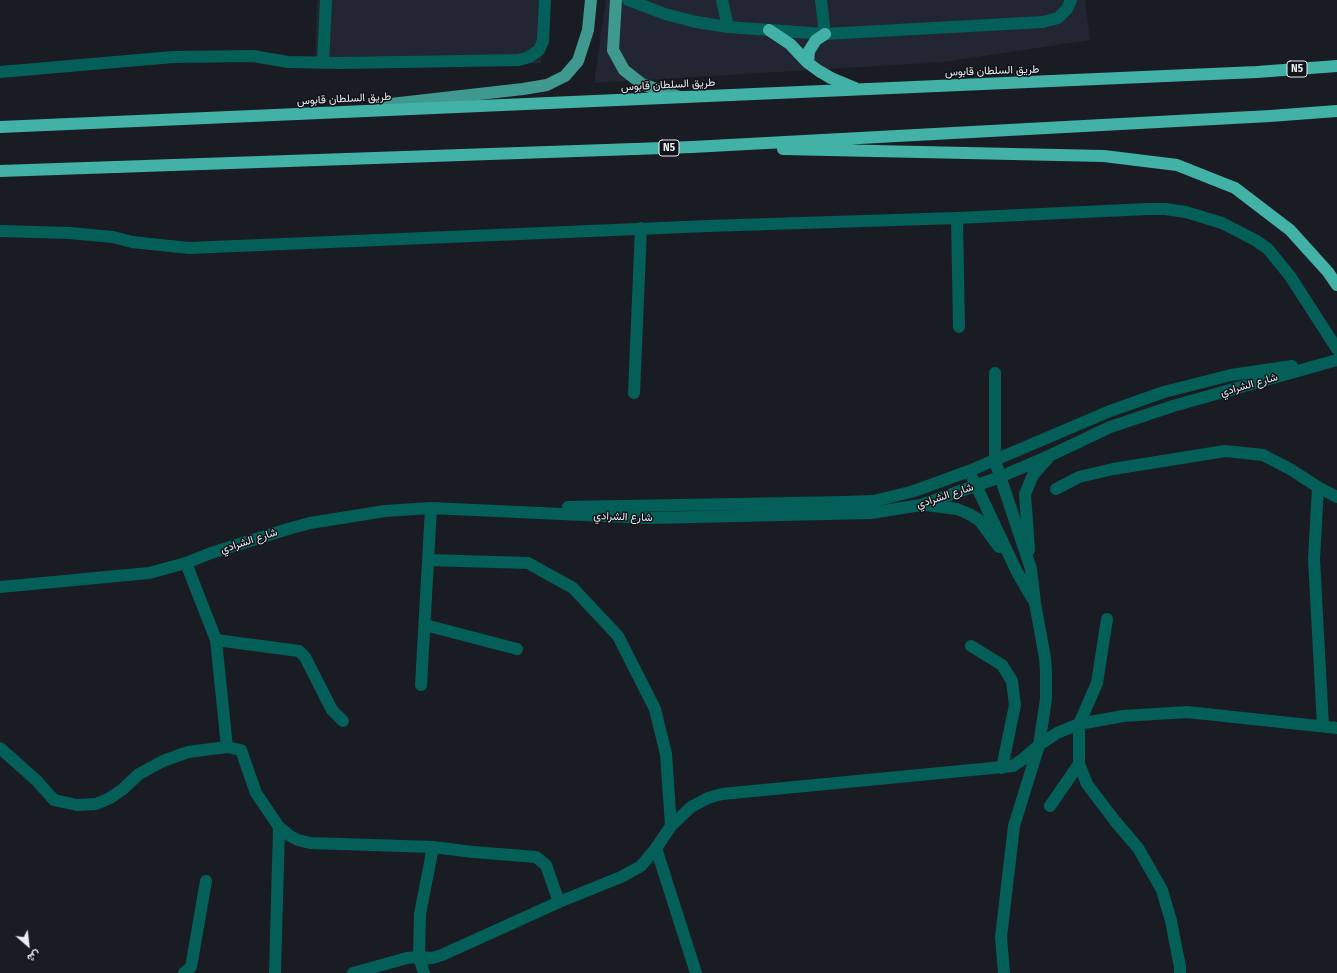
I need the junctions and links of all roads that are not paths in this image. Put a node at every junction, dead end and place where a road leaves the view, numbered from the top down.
1 (326, 0) edge
2 (545, 0) edge
3 (592, 0) edge
4 (616, 0) edge
5 (628, 0) edge
6 (722, 0) edge
7 (821, 0) edge
8 (1070, 0) edge
9 (650, 4) edge
10 (728, 27) junction
11 (769, 30) junction
12 (824, 34) junction
13 (1337, 61) edge
14 (323, 63) junction
15 (808, 63) junction
16 (1337, 66) edge
17 (0, 72) edge
18 (1257, 72) junction
19 (860, 90) junction
20 (680, 98) junction
21 (1337, 111) edge
22 (307, 114) junction
23 (0, 127) edge
24 (692, 147) junction
25 (0, 171) edge
26 (957, 218) junction
27 (641, 228) junction
28 (0, 231) edge
29 (1337, 285) edge
30 (959, 327) dead end
31 (1337, 349) edge
32 (1337, 360) edge
33 (1320, 365) junction
34 (995, 373) dead end
35 (634, 393) dead end
36 (1051, 455) junction
37 (994, 461) junction
38 (969, 471) junction
39 (1000, 477) junction
40 (976, 486) junction
41 (1318, 487) junction
42 (1056, 489) dead end
43 (1337, 497) edge
44 (920, 505) junction
45 (431, 508) junction
46 (501, 512) junction
47 (428, 560) junction
48 (186, 563) junction
49 (1031, 569) junction
50 (1017, 572) junction
51 (0, 584) edge
52 (0, 587) edge
53 (1035, 603) junction
54 (1107, 619) dead end
55 (425, 625) junction
56 (216, 640) junction
57 (972, 646) dead end
58 (517, 649) dead end
59 (421, 684) dead end
60 (343, 720) dead end
61 (1079, 724) junction
62 (1323, 726) junction
63 (1337, 728) edge
64 (1039, 745) junction
65 (226, 747) junction
66 (0, 748) edge
67 (1079, 764) junction
68 (1002, 768) junction
69 (1050, 806) dead end
70 (279, 826) junction
71 (671, 826) junction
72 (433, 847) junction
73 (656, 848) junction
74 (206, 881) dead end
75 (559, 902) junction
76 (419, 957) junction
77 (184, 973) edge
78 (275, 973) edge
79 (353, 973) edge
80 (424, 973) edge
81 (696, 973) edge
82 (1004, 973) edge
83 (1180, 973) edge

1 - 14 street
2 - 14 street
3 - 22 main road
4 - 20 main road
5 - 9 street
6 - 10 street
7 - 12 street
8 - 12 street
9 - 10 street
10 - 11 street
11 - 12 street
11 - 15 highway
12 - 15 highway
13 - 18 highway
14 - 17 street
15 - 19 highway
16 - 18 highway, طريق السلطان قابوس / N5
18 - 19 highway, طريق السلطان قابوس / N5
19 - 20 highway, طريق السلطان قابوس / N5
20 - 22 highway, طريق السلطان قابوس / N5
21 - 24 highway, N5
22 - 23 highway, طريق السلطان قابوس / N5
24 - 25 highway, N5
24 - 29 highway
26 - 27 street
26 - 30 street
26 - 31 street
27 - 28 street
27 - 35 street
32 - 33 street, شارع الشرادي
33 - 36 street, شارع الشرادي
33 - 37 street, شارع الشرادي
34 - 37 street
36 - 39 street, شارع الشرادي
36 - 49 street
37 - 38 street, شارع الشرادي
37 - 39 street
38 - 40 street
38 - 46 street, شارع الشرادي
39 - 40 street, شارع الشرادي
39 - 49 street
40 - 44 street, شارع الشرادي
40 - 50 street
41 - 42 street
41 - 43 street
41 - 62 street
44 - 46 street, شارع الشرادي
44 - 50 street
45 - 46 street, شارع الشرادي
45 - 47 street
45 - 48 street, شارع الشرادي
47 - 55 street
47 - 71 street
48 - 52 street, شارع الشرادي
48 - 56 street
49 - 53 street
50 - 53 street
51 - 52 street
53 - 64 street
54 - 61 street
55 - 58 street
55 - 59 street
56 - 60 street
56 - 65 street
57 - 68 street
61 - 62 street
61 - 64 street
61 - 67 street
62 - 63 street
64 - 68 street
64 - 82 street
65 - 66 street
65 - 70 street
67 - 69 street
67 - 83 street
68 - 71 street
70 - 72 street
70 - 78 street
71 - 73 street
72 - 75 street
72 - 76 street
73 - 75 street
73 - 81 street
74 - 77 street
75 - 76 street
76 - 79 street
76 - 80 street

